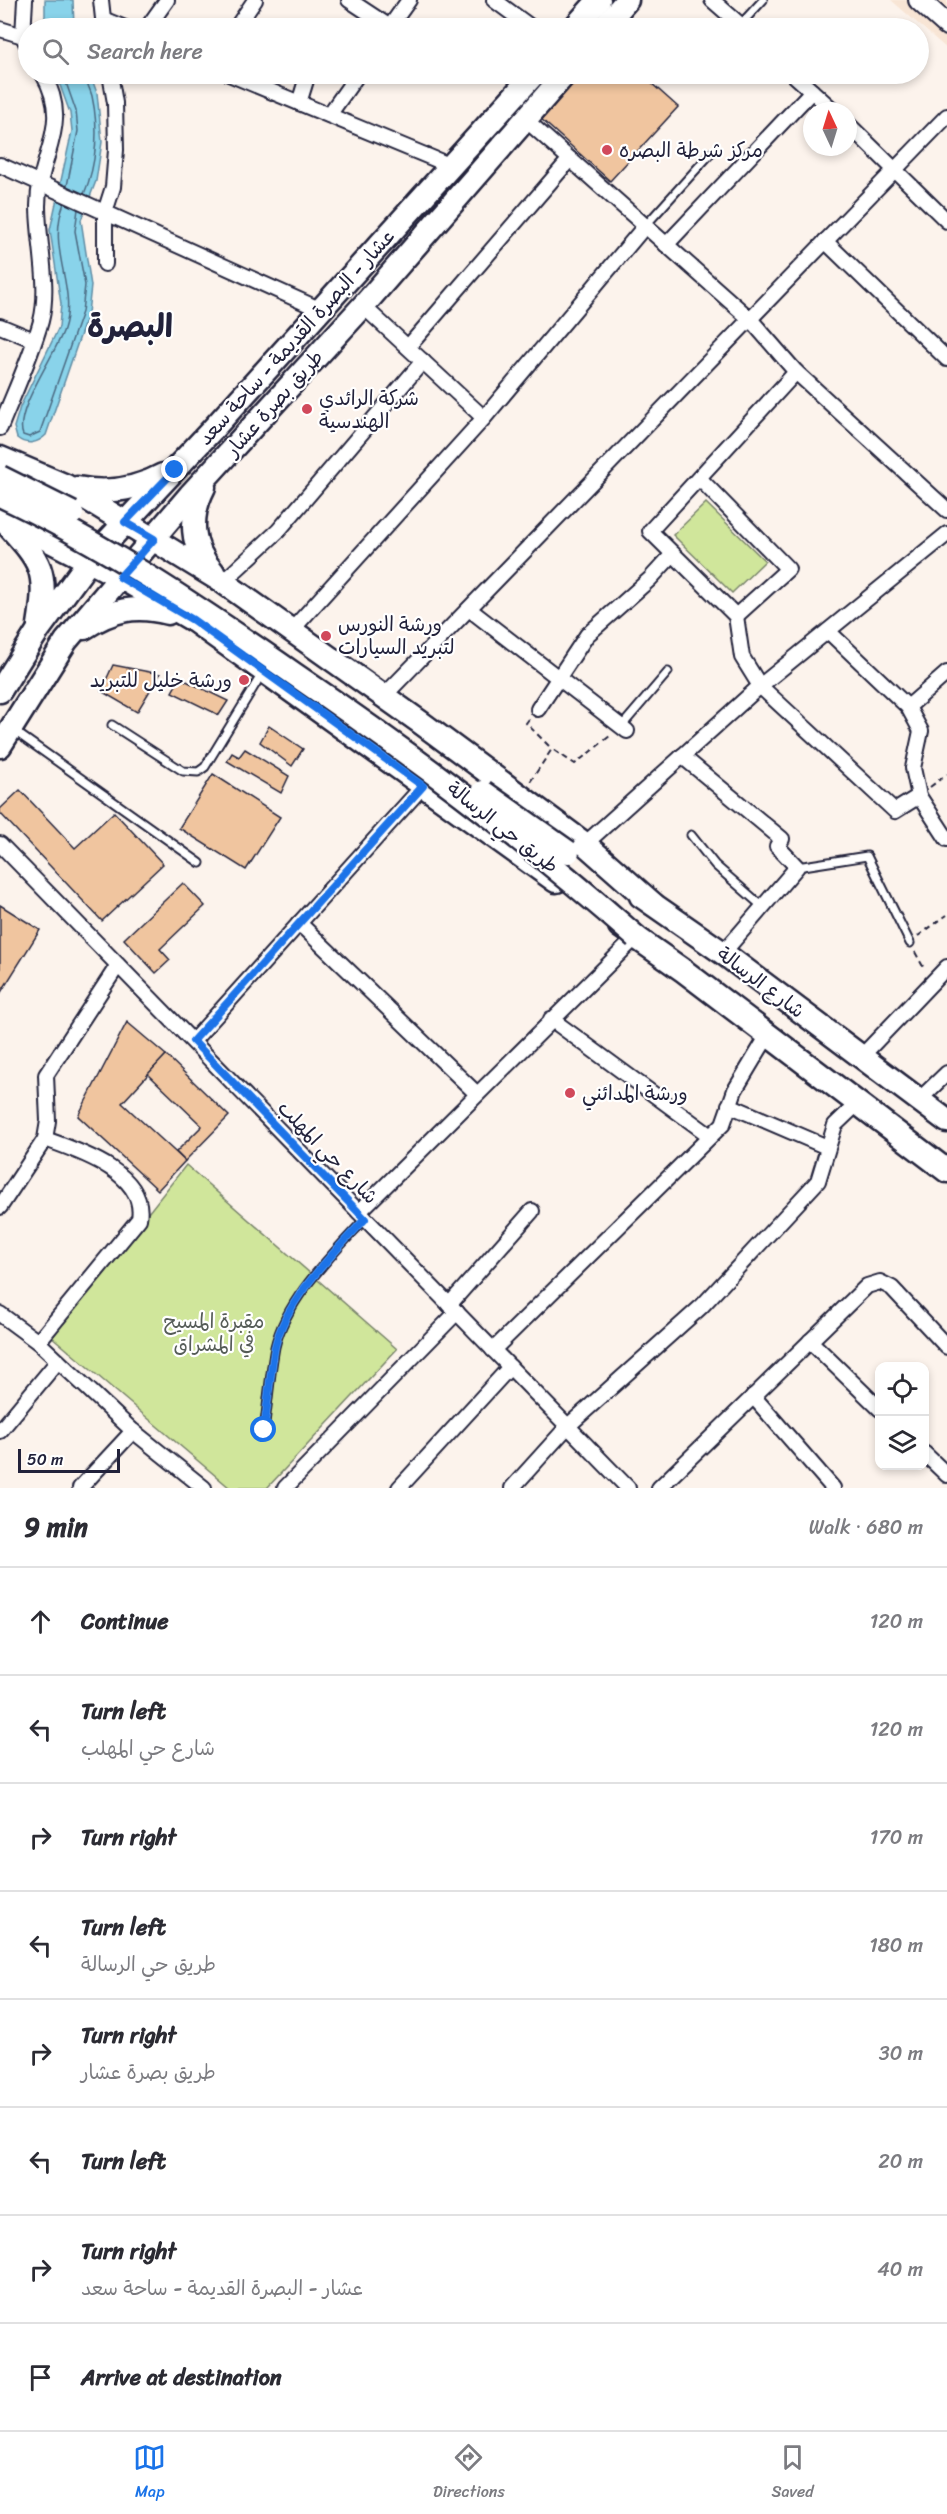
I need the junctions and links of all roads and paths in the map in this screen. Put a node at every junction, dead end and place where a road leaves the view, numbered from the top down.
1 (25, 0) edge
2 (101, 0) edge
3 (167, 0) edge
4 (255, 0) edge
5 (349, 0) edge
6 (409, 0) edge
7 (494, 0) edge
8 (627, 0) edge
9 (712, 0) edge
10 (763, 0) edge
11 (919, 0) edge
12 (595, 1) edge
13 (25, 18) edge
14 (102, 18) edge
15 (154, 18) edge
16 (243, 18) edge
17 (375, 18) edge
18 (396, 18) edge
19 (518, 18) edge
20 (582, 18) edge
21 (612, 18) edge
22 (732, 18) edge
23 (749, 18) edge
24 (947, 25) edge
25 (0, 29) edge
26 (18, 37) edge
27 (47, 84) edge
28 (112, 84) edge
29 (253, 84) edge
30 (305, 84) edge
31 (351, 84) edge
32 (525, 84) edge
33 (557, 84) edge
34 (804, 84) edge
35 (812, 91) junction
36 (824, 102) edge
37 (299, 103) junction
38 (329, 115) junction
39 (947, 116) edge
40 (526, 120) junction
41 (857, 132) edge
42 (711, 153) dead end
43 (570, 159) junction
44 (0, 165) edge
45 (449, 165) junction
46 (896, 168) junction
47 (39, 182) junction
48 (99, 210) junction
49 (947, 221) edge
50 (645, 226) junction
51 (825, 241) junction
52 (666, 245) junction
53 (105, 264) dead end
54 (363, 306) junction
55 (321, 310) junction
56 (750, 319) junction
57 (0, 326) edge
58 (34, 340) junction
59 (408, 347) junction
60 (947, 359) edge
61 (423, 361) junction
62 (796, 372) junction
63 (484, 418) junction
64 (0, 428) edge
65 (0, 458) edge
66 (175, 470) junction
67 (210, 474) junction
68 (0, 477) edge
69 (700, 479) junction
70 (66, 486) junction
71 (0, 495) edge
72 (947, 510) edge
73 (0, 515) edge
74 (125, 522) junction
75 (154, 539) junction
76 (945, 540) edge
77 (673, 554) junction
78 (89, 561) junction
79 (120, 577) junction
80 (223, 582) junction
81 (469, 609) junction
82 (736, 616) junction
83 (193, 620) junction
84 (39, 629) junction
85 (291, 631) junction
86 (828, 631) junction
87 (65, 641) junction
88 (264, 670) junction
89 (668, 672) dead end
90 (947, 673) edge
91 (558, 678) junction
92 (760, 686) junction
93 (0, 691) edge
94 (384, 696) junction
95 (908, 707) junction
96 (538, 709) joint
97 (112, 725) dead end
98 (624, 729) junction
99 (5, 737) edge
100 (552, 749) junction
101 (682, 756) junction
102 (947, 774) edge
103 (423, 786) junction
104 (520, 796) junction
105 (919, 796) junction
106 (691, 835) dead end
107 (947, 839) edge
108 (0, 844) edge
109 (577, 848) junction
110 (200, 863) dead end
111 (796, 867) junction
112 (763, 907) junction
113 (947, 915) edge
114 (299, 923) junction
115 (636, 937) junction
116 (910, 943) junction
117 (723, 953) junction
118 (118, 965) junction
119 (947, 967) edge
120 (932, 983) junction
121 (551, 1019) junction
122 (768, 1035) junction
123 (193, 1041) junction
124 (861, 1057) junction
125 (947, 1073) edge
126 (476, 1093) junction
127 (919, 1100) junction
128 (858, 1103) junction
129 (729, 1106) junction
130 (947, 1121) edge
131 (709, 1135) junction
132 (45, 1139) junction
133 (827, 1147) junction
134 (947, 1171) edge
135 (0, 1207) edge
136 (532, 1211) dead end
137 (362, 1215) junction
138 (453, 1308) junction
139 (0, 1314) edge
140 (810, 1341) junction
141 (38, 1342) junction
142 (947, 1347) edge
143 (493, 1350) junction
144 (58, 1360) junction
145 (510, 1367) junction
146 (753, 1396) junction
147 (875, 1405) edge
148 (568, 1426) junction
149 (264, 1430) dead end
150 (0, 1431) edge
151 (133, 1431) junction
152 (929, 1458) edge
153 (947, 1475) edge
154 (80, 1488) edge
155 (204, 1488) edge
156 (285, 1488) edge
157 (399, 1488) edge
158 (512, 1488) edge
159 (628, 1488) edge
160 (659, 1488) edge
161 (833, 1488) edge

1 - 13 street
2 - 14 street
3 - 15 street
4 - 16 street
5 - 17 street
6 - 18 street
7 - 19 street
8 - 21 main road
9 - 22 street
10 - 23 lane
11 - 24 street
12 - 20 main road
25 - 26 street
27 - 47 street
28 - 48 street
29 - 37 street
30 - 37 street
31 - 38 street
32 - 45 main road, عشار - البصرة القديمة - ساحة سعد
33 - 40 main road, طريق بصرة عشار
34 - 35 street
35 - 36 street
35 - 52 street
37 - 38 street
38 - 45 street
39 - 46 street
40 - 43 street
40 - 54 main road, طريق بصرة عشار
41 - 46 street
42 - 50 lane
43 - 50 street
43 - 59 street
44 - 47 street
45 - 55 main road, عشار - البصرة القديمة - ساحة سعد
46 - 49 street
46 - 51 street
47 - 48 street
47 - 58 street
48 - 53 street
48 - 55 street
50 - 52 street
50 - 63 street
51 - 56 street
51 - 60 street
52 - 56 street
54 - 59 street
54 - 67 main road, طريق بصرة عشار
55 - 66 main road, عشار - البصرة القديمة - ساحة سعد
56 - 62 street
56 - 81 street
57 - 58 street
58 - 64 street
59 - 61 street
61 - 63 street
61 - 80 street
62 - 69 street
62 - 72 street
63 - 85 street
65 - 70 main road
66 - 70 main road
66 - 74 main road, عشار - البصرة القديمة - ساحة سعد
67 - 75 main road, طريق بصرة عشار
67 - 80 main road
68 - 109 main road, طريق حي الرسالة, bridge
69 - 77 street
69 - 82 street
70 - 74 main road
71 - 115 main road, طريق حي الرسالة, bridge
73 - 78 main road, طريق حي الرسالة
73 - 84 main road
74 - 75 main road
74 - 78 main road, عشار - البصرة القديمة - ساحة سعد
75 - 79 main road, طريق بصرة عشار
75 - 80 main road
76 - 86 street
77 - 82 street
77 - 91 street
78 - 79 main road, طريق حي الرسالة
78 - 84 main road, عشار - البصرة القديمة - ساحة سعد
79 - 83 main road, طريق حي الرسالة
79 - 87 main road, طريق بصرة عشار
80 - 85 main road
81 - 91 street
81 - 94 street
82 - 92 street
83 - 87 main road
83 - 88 main road, طريق حي الرسالة
84 - 93 main road, عشار - البصرة القديمة - ساحة سعد
85 - 94 main road
86 - 92 street
86 - 95 street
87 - 99 main road, طريق بصرة عشار
88 - 97 lane
88 - 103 main road, طريق حي الرسالة
89 - 98 lane
90 - 95 street
91 - 96 street
91 - 98 street
92 - 101 street
92 - 105 street
94 - 104 main road
95 - 105 street
96 - 100 path
98 - 100 path
99 - 110 lane
100 - 104 path
101 - 109 street
101 - 111 street
102 - 105 path
103 - 114 street
103 - 115 main road, طريق حي الرسالة
104 - 109 main road
105 - 107 street
106 - 112 lane
108 - 118 street, شارع حي المهلب
109 - 117 main road, شارع الرسالة
111 - 112 street
111 - 116 lane
112 - 117 street
113 - 116 path
114 - 123 street
114 - 126 street
115 - 121 street
115 - 122 main road, طريق حي الرسالة
116 - 120 path
117 - 124 main road, شارع الرسالة
118 - 123 street, شارع حي المهلب
118 - 132 street
119 - 120 street
120 - 124 street
121 - 126 street
121 - 131 street
122 - 128 main road, طريق حي الرسالة
122 - 129 street
123 - 137 street, شارع حي المهلب
124 - 127 main road, شارع الرسالة
125 - 127 street
126 - 137 street
127 - 130 main road, شارع الرسالة
128 - 133 street
128 - 134 main road, طريق حي الرسالة
129 - 131 street
129 - 133 street
131 - 143 street
132 - 135 street
132 - 141 street
133 - 148 street
136 - 138 street
137 - 138 street, شارع حي المهلب
137 - 149 lane
138 - 143 street, شارع حي المهلب
138 - 156 street
139 - 141 street
140 - 142 street
140 - 146 street
140 - 147 street
141 - 144 street
143 - 145 street, شارع حي المهلب
144 - 150 street
144 - 151 street
145 - 148 street, شارع حي المهلب
145 - 157 street
146 - 160 street
146 - 161 street
148 - 158 street
148 - 159 street, شارع حي المهلب
151 - 154 street
151 - 155 street
152 - 153 street

